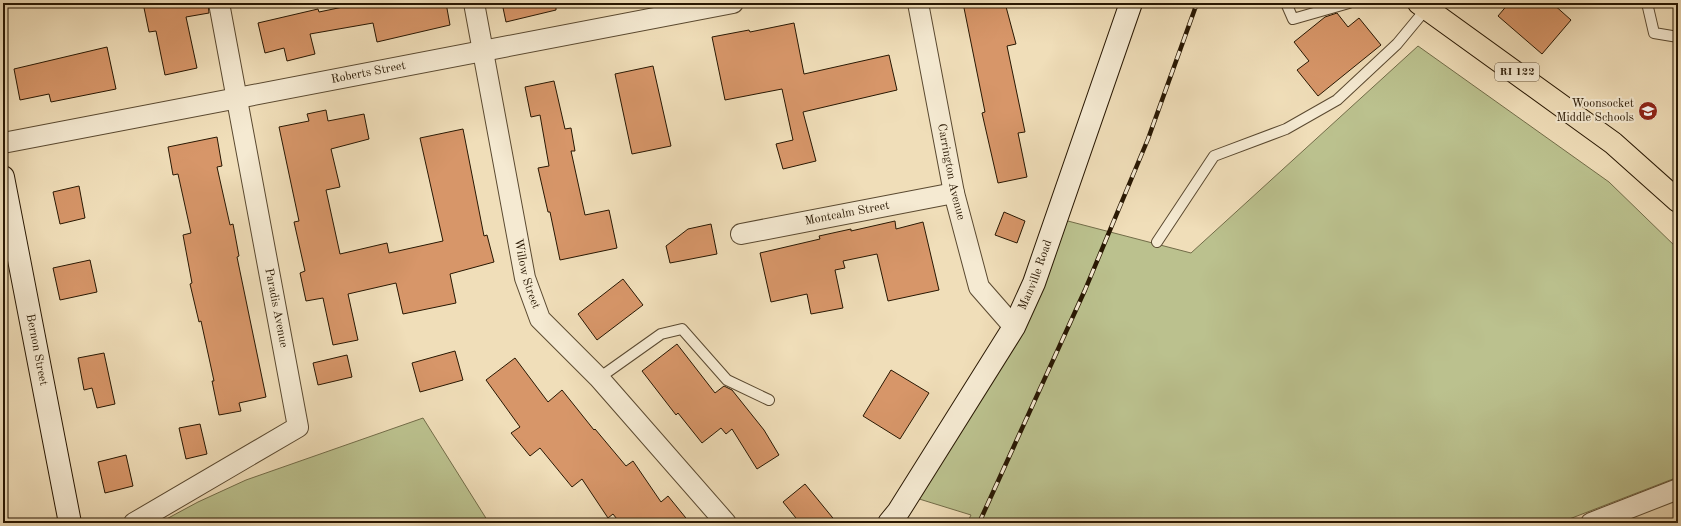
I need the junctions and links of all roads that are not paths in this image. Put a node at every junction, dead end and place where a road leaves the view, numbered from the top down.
1 (218, 3) edge
2 (474, 3) edge
3 (733, 3) edge
4 (918, 3) edge
5 (1131, 3) edge
6 (1286, 3) edge
7 (1349, 3) edge
8 (1647, 3) edge
9 (1332, 5) edge
10 (1422, 6) edge
11 (1678, 37) edge
12 (483, 50) junction
13 (237, 100) junction
14 (3, 143) edge
15 (3, 177) edge
16 (954, 193) junction
17 (1678, 201) edge
18 (741, 234) dead end
19 (1157, 242) dead end
20 (1014, 327) junction
21 (599, 378) junction
22 (769, 400) dead end
23 (1678, 489) edge
24 (70, 523) edge
25 (134, 523) edge
26 (726, 523) edge
27 (889, 523) edge
28 (1590, 523) edge

1 - 13 street, Paradis Avenue
2 - 12 street, Willow Street
3 - 12 street, Roberts Street
4 - 16 street, Carrington Avenue
5 - 20 main road, Manville Road
6 - 9 lane
7 - 9 lane
8 - 11 lane
10 - 17 main road, RI 122
10 - 19 lane
12 - 13 street, Roberts Street
12 - 21 street, Willow Street
13 - 14 street, Roberts Street
13 - 25 street, Paradis Avenue
15 - 24 main road, Bernon Street
16 - 18 street, Montcalm Street
16 - 20 street, Carrington Avenue
20 - 27 main road, Manville Road
21 - 22 lane
21 - 26 street, Willow Street
23 - 28 street

